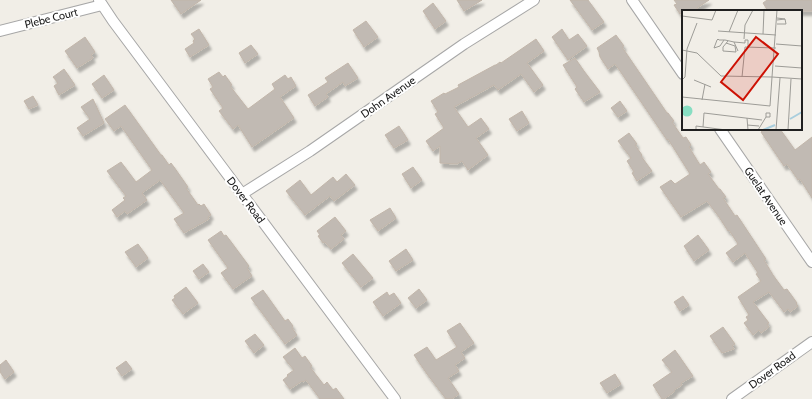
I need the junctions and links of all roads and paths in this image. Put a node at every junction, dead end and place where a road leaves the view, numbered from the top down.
1 (534, 0) edge
2 (632, 0) edge
3 (101, 3) edge
4 (0, 31) edge
5 (682, 73) edge
6 (721, 130) edge
7 (242, 194) junction
8 (812, 262) edge
9 (812, 342) edge
10 (395, 399) edge
11 (732, 399) edge

1 - 7 street, Dohn Avenue
2 - 5 street
3 - 4 street, Plebe Court
3 - 7 street, Dover Road
6 - 8 street, Guelat Avenue
7 - 10 street, Dover Road
9 - 11 street, Dover Road

